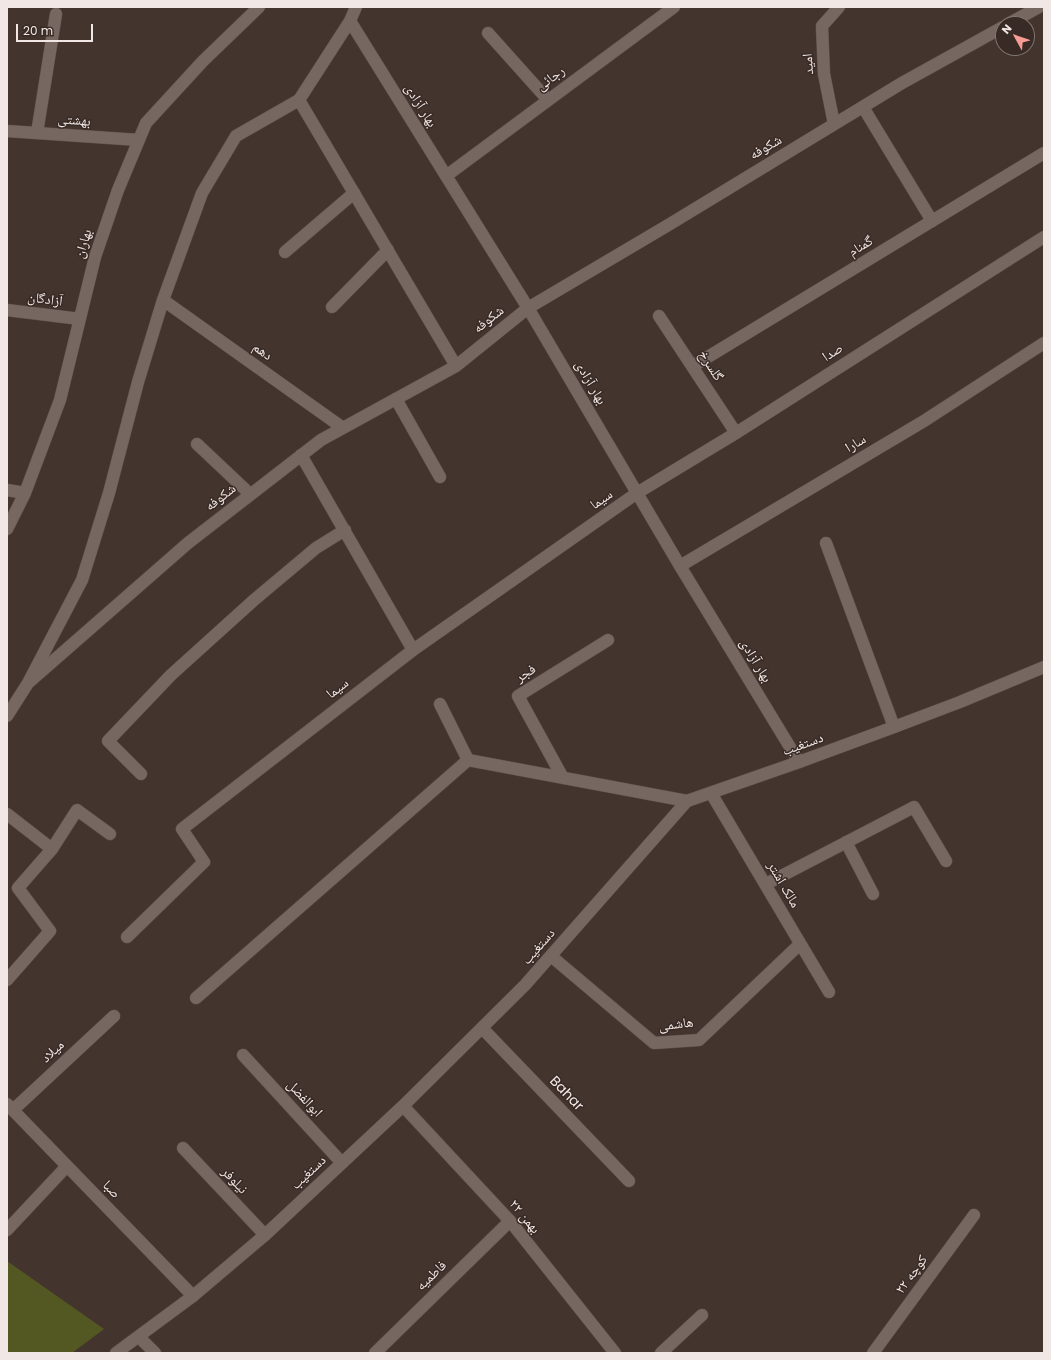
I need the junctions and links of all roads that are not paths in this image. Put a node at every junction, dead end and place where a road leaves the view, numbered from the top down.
1 (259, 7) edge
2 (356, 7) edge
3 (674, 7) edge
4 (839, 7) edge
5 (1039, 7) edge
6 (56, 14) dead end
7 (1023, 16) edge
8 (350, 21) junction
9 (995, 31) edge
10 (488, 33) dead end
11 (299, 100) junction
12 (548, 100) junction
13 (863, 107) junction
14 (834, 124) junction
15 (7, 131) edge
16 (37, 133) junction
17 (139, 140) junction
18 (1044, 153) edge
19 (446, 176) junction
20 (354, 193) junction
21 (932, 222) junction
22 (1044, 236) edge
23 (388, 250) junction
24 (285, 252) dead end
25 (163, 300) junction
26 (332, 307) dead end
27 (528, 308) junction
28 (7, 310) edge
29 (660, 316) dead end
30 (80, 319) junction
31 (1044, 343) edge
32 (456, 366) junction
33 (693, 366) junction
34 (396, 399) junction
35 (343, 428) junction
36 (736, 433) junction
37 (196, 444) dead end
38 (301, 455) junction
39 (440, 478) dead end
40 (7, 490) edge
41 (25, 493) junction
42 (637, 493) junction
43 (250, 494) junction
44 (7, 529) edge
45 (345, 530) junction
46 (826, 543) dead end
47 (680, 566) junction
48 (608, 640) dead end
49 (413, 650) junction
50 (1044, 667) edge
51 (28, 683) junction
52 (440, 704) dead end
53 (7, 716) edge
54 (894, 728) junction
55 (468, 760) junction
56 (799, 762) junction
57 (141, 774) dead end
58 (563, 778) junction
59 (711, 793) junction
60 (687, 801) junction
61 (7, 814) edge
62 (110, 834) dead end
63 (846, 842) junction
64 (52, 849) junction
65 (946, 861) dead end
66 (766, 884) junction
67 (873, 894) dead end
68 (127, 938) dead end
69 (800, 944) junction
70 (551, 956) junction
71 (7, 980) edge
72 (829, 992) dead end
73 (196, 998) dead end
74 (114, 1016) dead end
75 (482, 1028) junction
76 (243, 1055) dead end
77 (403, 1106) junction
78 (10, 1107) edge
79 (182, 1148) dead end
80 (342, 1163) junction
81 (67, 1166) junction
82 (629, 1181) dead end
83 (974, 1215) dead end
84 (510, 1221) junction
85 (7, 1230) edge
86 (265, 1235) junction
87 (194, 1296) junction
88 (702, 1315) dead end
89 (139, 1336) junction
90 (116, 1353) edge
91 (155, 1353) edge
92 (375, 1353) edge
93 (614, 1353) edge
94 (661, 1353) edge
95 (873, 1353) edge

1 - 17 street, بهاران
2 - 8 street
3 - 12 street, رجائی
4 - 14 street, امید
5 - 7 street
6 - 16 street
8 - 11 street
8 - 19 street, بهار آزادی
9 - 13 street, شکوفه
10 - 12 street
11 - 20 street
11 - 25 street
12 - 19 street, رجائی
13 - 14 street, شکوفه
13 - 21 street
14 - 27 street, شکوفه
15 - 16 street, بهشتی
16 - 17 street, بهشتی
17 - 30 street, بهاران
18 - 21 street, گمنام
19 - 27 street, بهار آزادی
20 - 23 street
20 - 24 street
21 - 33 street, گمنام
22 - 36 street, صدا
23 - 26 street
23 - 32 street
25 - 35 street, دهم
25 - 51 street
27 - 32 street, شکوفه
27 - 42 street, بهار آزادی
28 - 30 street, آزادگان
29 - 33 street, گلسرخ
30 - 41 street, بهاران
31 - 47 street, سارا
32 - 34 street, شکوفه
33 - 36 street, گلسرخ
34 - 35 street, شکوفه
34 - 39 street
35 - 38 street, شکوفه
36 - 42 street, صدا
37 - 43 street
38 - 43 street, شکوفه
38 - 45 street
40 - 41 street
41 - 44 street, بهاران
42 - 47 street, بهار آزادی
42 - 49 street, سیما
43 - 51 street, شکوفه
45 - 49 street
45 - 57 street
46 - 54 street
47 - 56 street, بهار آزادی
48 - 58 street, فجر
49 - 68 street, سیما
50 - 54 street, دستغیب
51 - 53 street
52 - 55 street
54 - 56 street, دستغیب
55 - 58 street
55 - 73 street
56 - 59 street, دستغیب
58 - 60 street
59 - 60 street, دستغیب
59 - 66 street, مالک اشتر
60 - 70 street, دستغیب
61 - 64 street
62 - 64 street
63 - 65 street
63 - 66 street
63 - 67 street
64 - 71 street
66 - 69 street, مالک اشتر
69 - 70 street, هاشمی
69 - 72 street, مالک اشتر
70 - 75 street, دستغیب
74 - 78 street, میلاد
75 - 77 street, دستغیب
75 - 82 street, Bahar
76 - 80 street, ابوالفضل
77 - 80 street, دستغیب
77 - 84 street, ۲۲ بهمن
78 - 81 street, صبا
79 - 86 street, نیلوفر
80 - 86 street, دستغیب
81 - 85 street
81 - 87 street, صبا
83 - 95 street, کوچه ۲۲
84 - 92 street, فاطمیه
84 - 93 street, ۲۲ بهمن
86 - 87 street, دستغیب
87 - 89 street, دستغیب
88 - 94 street
89 - 90 street, دستغیب
89 - 91 street

